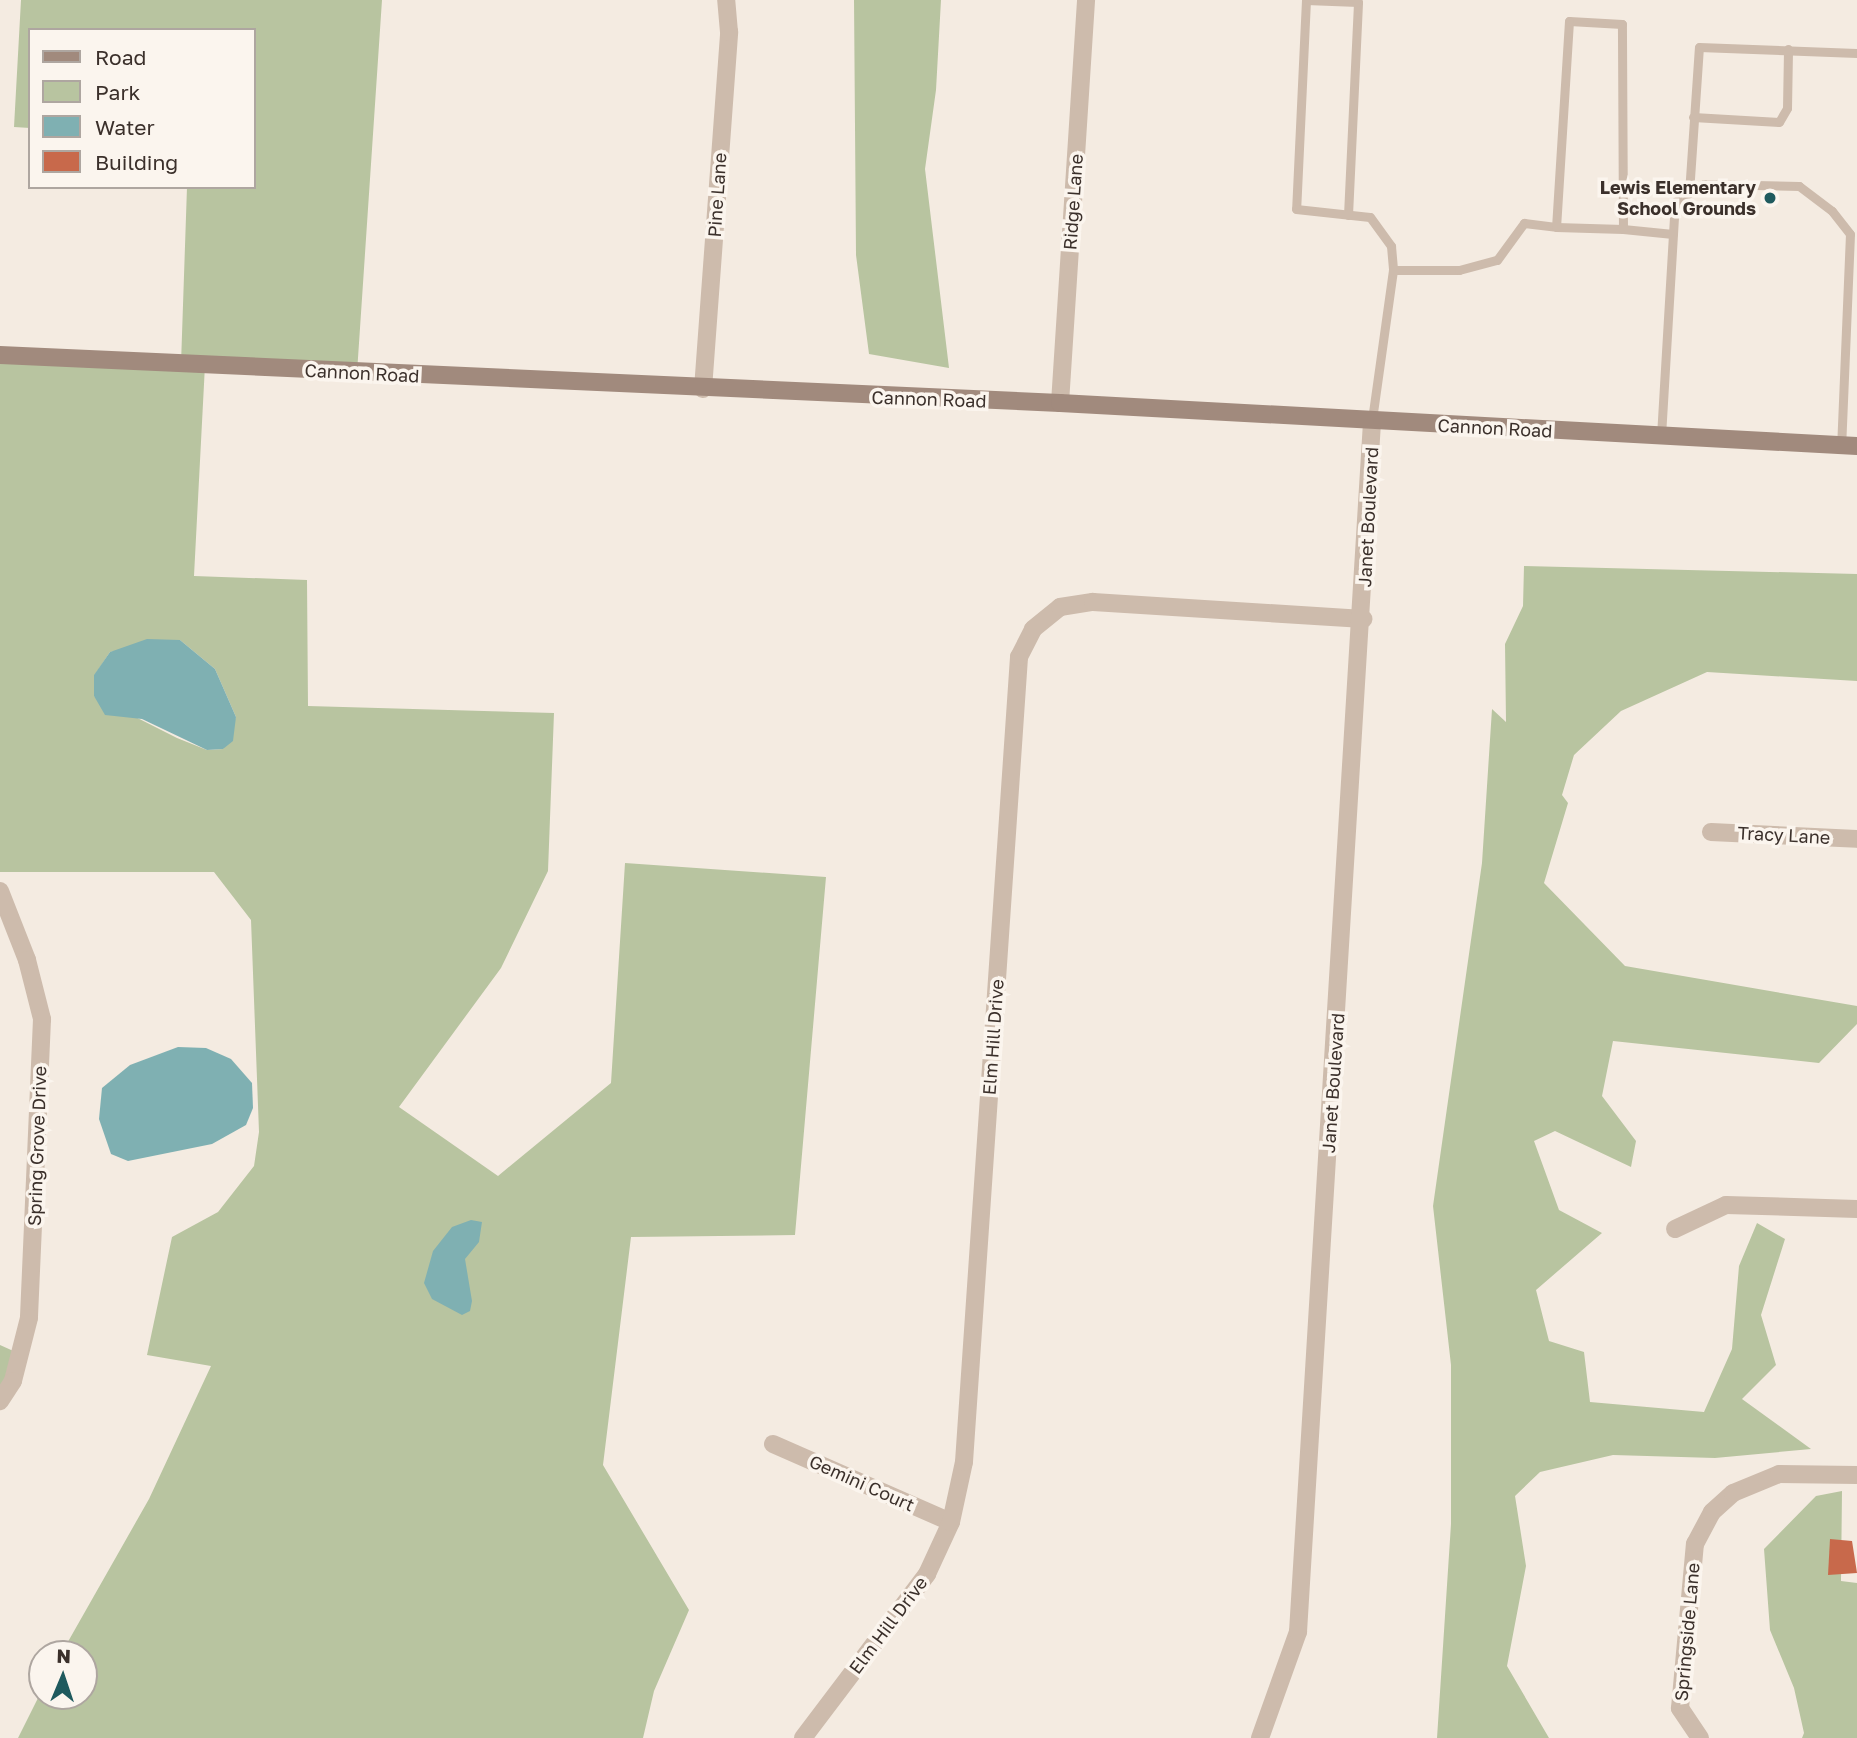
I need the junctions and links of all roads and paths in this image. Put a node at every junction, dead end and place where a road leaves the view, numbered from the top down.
1 (726, 0) edge
2 (1086, 0) edge
3 (1788, 49) junction
4 (1857, 53) edge
5 (1693, 117) junction
6 (1689, 193) junction
7 (1348, 215) junction
8 (1556, 227) junction
9 (1623, 229) junction
10 (1673, 234) junction
11 (1393, 270) junction
12 (0, 355) edge
13 (703, 389) junction
14 (1060, 403) junction
15 (1372, 422) junction
16 (1661, 436) junction
17 (1849, 446) edge
18 (1363, 619) junction
19 (1711, 832) dead end
20 (1857, 839) edge
21 (0, 891) edge
22 (1857, 1209) edge
23 (1675, 1229) dead end
24 (0, 1401) edge
25 (773, 1444) dead end
26 (1857, 1475) edge
27 (951, 1522) junction
28 (803, 1738) edge
29 (1260, 1738) edge
30 (1700, 1738) edge

1 - 13 street, Pine Lane
2 - 14 street, Ridge Lane
3 - 4 lane
3 - 5 lane
3 - 5 lane
5 - 6 lane
6 - 10 lane
6 - 17 lane
7 - 7 lane
7 - 11 lane
8 - 9 lane
8 - 9 lane
8 - 11 lane
9 - 10 lane
10 - 16 lane
11 - 15 lane
12 - 13 main road, Cannon Road
13 - 14 main road, Cannon Road
14 - 15 main road, Cannon Road
15 - 16 main road, Cannon Road
15 - 18 street, Janet Boulevard
16 - 17 main road, Cannon Road
18 - 27 street, Elm Hill Drive
18 - 29 street, Janet Boulevard
19 - 20 street, Tracy Lane
21 - 24 street, Spring Grove Drive
22 - 23 street
25 - 27 street, Gemini Court
26 - 30 street, Springside Lane
27 - 28 street, Elm Hill Drive

